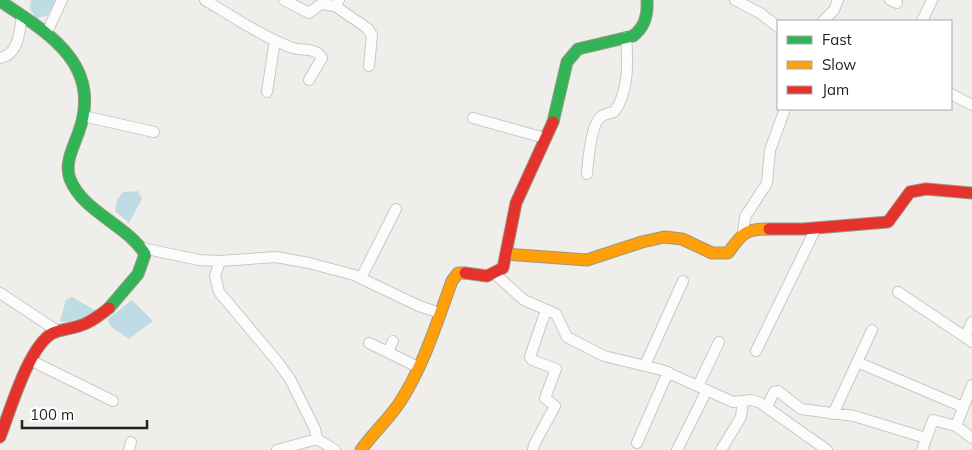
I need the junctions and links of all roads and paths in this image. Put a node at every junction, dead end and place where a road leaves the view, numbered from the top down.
1 (62, 0) edge
2 (205, 0) edge
3 (284, 0) edge
4 (647, 0) edge
5 (735, 0) edge
6 (838, 0) edge
7 (932, 0) edge
8 (0, 1) edge
9 (337, 3) edge
10 (22, 17) junction
11 (824, 20) edge
12 (922, 20) edge
13 (777, 26) edge
14 (47, 32) junction
15 (626, 38) junction
16 (275, 40) junction
17 (0, 58) edge
18 (369, 66) dead end
19 (309, 80) dead end
20 (267, 92) dead end
21 (952, 94) edge
22 (972, 104) edge
23 (785, 110) edge
24 (83, 116) junction
25 (472, 118) dead end
26 (154, 132) dead end
27 (545, 138) junction
28 (587, 174) dead end
29 (972, 193) edge
30 (396, 209) dead end
31 (816, 228) junction
32 (743, 233) junction
33 (142, 248) junction
34 (506, 254) junction
35 (220, 261) junction
36 (496, 275) junction
37 (361, 278) junction
38 (683, 281) dead end
39 (898, 292) dead end
40 (0, 293) edge
41 (546, 310) junction
42 (440, 313) junction
43 (972, 322) edge
44 (56, 330) junction
45 (872, 330) dead end
46 (969, 339) edge
47 (394, 341) dead end
48 (719, 342) dead end
49 (369, 343) dead end
50 (756, 351) dead end
51 (388, 352) junction
52 (30, 360) junction
53 (857, 362) junction
54 (645, 365) junction
55 (418, 367) junction
56 (668, 372) junction
57 (972, 385) edge
58 (702, 388) junction
59 (114, 401) dead end
60 (743, 401) junction
61 (767, 407) junction
62 (963, 407) junction
63 (833, 414) junction
64 (956, 426) junction
65 (0, 437) edge
66 (926, 438) junction
67 (972, 438) edge
68 (316, 439) junction
69 (637, 443) dead end
70 (823, 449) edge
71 (277, 450) edge
72 (335, 450) edge
73 (361, 450) edge
74 (534, 450) edge
75 (677, 450) edge
76 (721, 450) edge
77 (922, 450) edge

1 - 14 street
2 - 16 street
3 - 9 street
4 - 15 street
5 - 13 street
6 - 11 street
7 - 12 street
8 - 10 street
9 - 18 street
10 - 14 street
10 - 17 street
14 - 24 street
15 - 27 street
15 - 28 street
16 - 19 street
16 - 20 street
21 - 22 street
23 - 32 street
24 - 26 street
24 - 33 street
25 - 27 street
27 - 34 street
29 - 31 street
30 - 37 street
31 - 32 street
31 - 50 street
32 - 34 street
33 - 35 street
33 - 44 street
34 - 36 street
35 - 37 street
35 - 68 street
36 - 41 street
36 - 42 street
37 - 42 street
38 - 54 street
39 - 46 street
40 - 44 street
41 - 54 street
41 - 74 street
42 - 55 street
43 - 46 street
44 - 52 street
45 - 53 street
47 - 51 street
48 - 58 street
49 - 51 street
51 - 55 street
52 - 59 street
52 - 65 street
53 - 62 street
53 - 63 street
54 - 56 street
55 - 73 street
56 - 58 street
56 - 69 street
57 - 62 street
58 - 60 street
58 - 75 street
60 - 61 street
60 - 76 street
61 - 63 street
61 - 70 street
62 - 64 street
63 - 66 street
64 - 66 street
64 - 67 street
66 - 77 street
68 - 71 street
68 - 72 street

